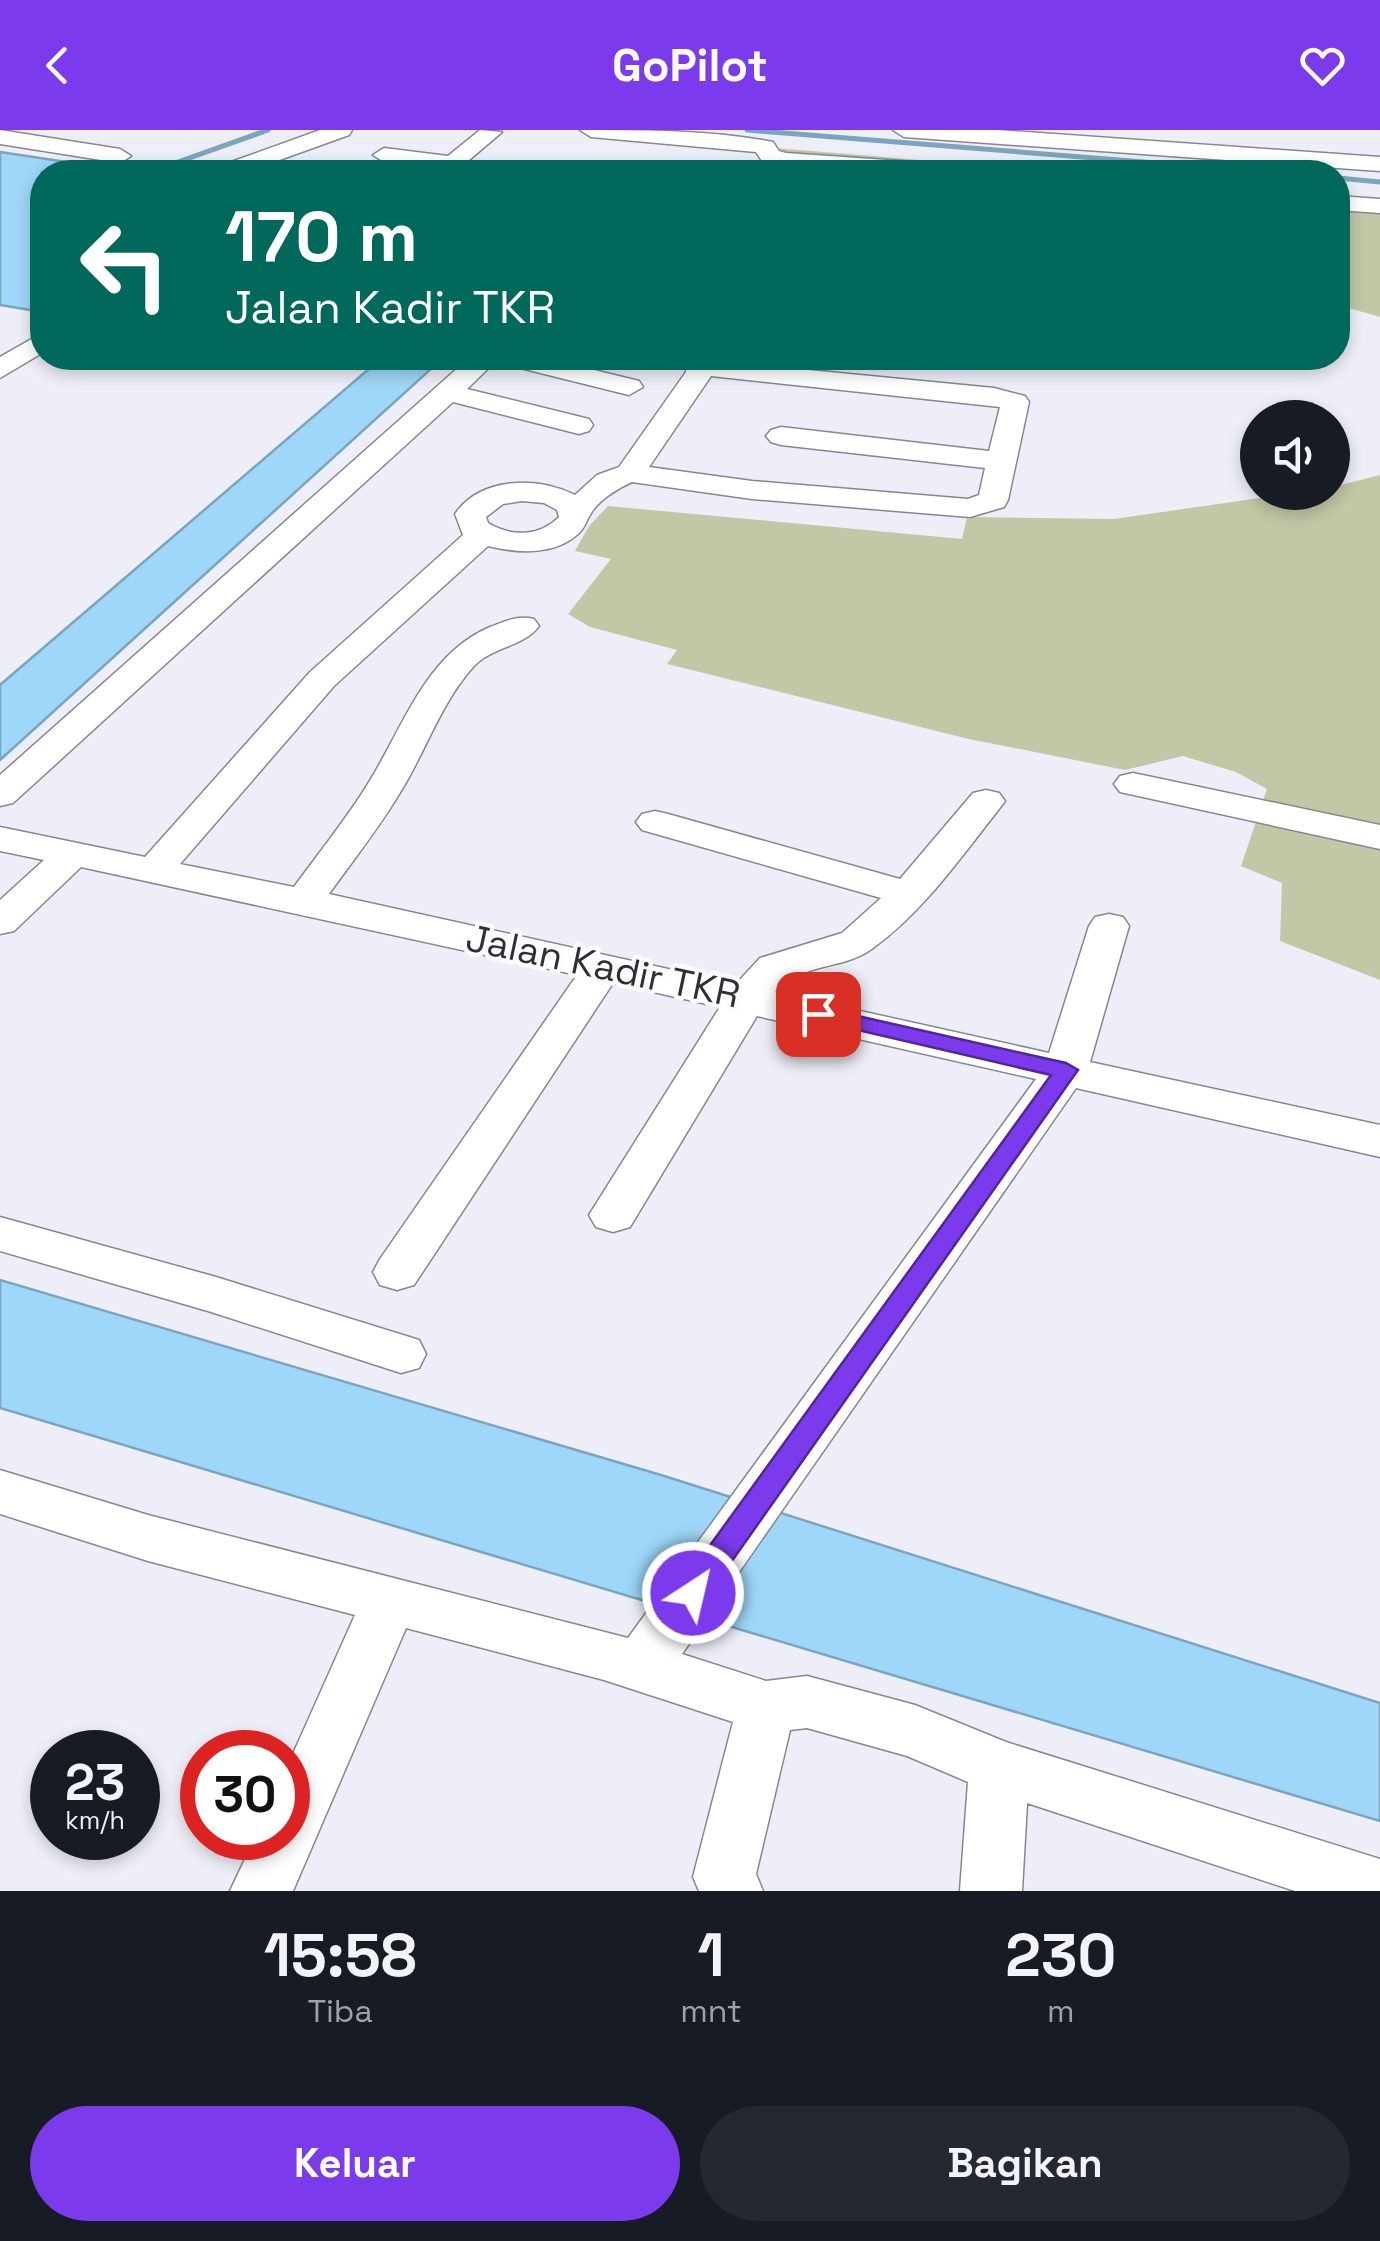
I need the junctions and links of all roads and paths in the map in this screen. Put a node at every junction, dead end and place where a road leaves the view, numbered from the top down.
1 (342, 130) edge
2 (592, 130) edge
3 (904, 130) edge
4 (488, 131) edge
5 (0, 137) edge
6 (1234, 146) edge
7 (384, 154) dead end
8 (120, 156) dead end
9 (258, 160) edge
10 (411, 160) edge
11 (456, 160) edge
12 (786, 160) edge
13 (1348, 160) edge
14 (1350, 160) edge
15 (1380, 164) edge
16 (1350, 204) edge
17 (1380, 206) edge
18 (30, 349) edge
19 (0, 370) edge
20 (471, 370) edge
21 (562, 370) edge
22 (700, 370) edge
23 (746, 370) edge
24 (811, 381) junction
25 (629, 387) dead end
26 (914, 389) junction
27 (446, 392) junction
28 (579, 425) dead end
29 (781, 436) junction
30 (892, 448) junction
31 (1003, 461) junction
32 (630, 473) junction
33 (752, 490) junction
34 (575, 511) junction
35 (482, 534) junction
36 (522, 626) dead end
37 (1133, 784) dead end
38 (0, 795) edge
39 (986, 801) dead end
40 (655, 822) dead end
41 (1380, 837) edge
42 (0, 839) edge
43 (73, 854) junction
44 (154, 870) junction
45 (909, 894) junction
46 (304, 900) junction
47 (0, 922) edge
48 (1109, 926) dead end
49 (604, 967) junction
50 (747, 998) junction
51 (1066, 1070) junction
52 (1380, 1141) edge
53 (613, 1215) dead end
54 (0, 1234) edge
55 (397, 1272) dead end
56 (401, 1354) dead end
57 (0, 1492) edge
58 (390, 1600) junction
59 (657, 1644) junction
60 (766, 1707) junction
61 (1000, 1767) junction
62 (310, 1783) edge
63 (276, 1860) edge
64 (1380, 1889) edge
65 (261, 1891) edge
66 (732, 1891) edge
67 (991, 1891) edge

1 - 9 street
2 - 12 street
3 - 6 street
4 - 11 street
5 - 8 street
6 - 13 street
7 - 10 street
14 - 15 street
16 - 17 street
18 - 19 street
20 - 27 street
21 - 25 street
22 - 32 street
23 - 24 street
24 - 26 street
24 - 29 street
26 - 30 street
26 - 31 street
27 - 28 street
27 - 38 street
29 - 30 street
29 - 33 street
30 - 31 street
31 - 33 street
32 - 33 street
32 - 34 street
34 - 35 street
34 - 35 street
35 - 44 street
36 - 46 street
37 - 41 street
39 - 45 street
40 - 45 street
42 - 43 street, Jalan Kadir TKR
43 - 44 street, Jalan Kadir TKR
43 - 47 street
44 - 46 street, Jalan Kadir TKR
45 - 50 street
46 - 49 street, Jalan Kadir TKR
48 - 51 street
49 - 50 street, Jalan Kadir TKR
49 - 55 street
50 - 51 street, Jalan Kadir TKR
50 - 53 street
51 - 52 street, Jalan Kadir TKR
51 - 59 street
54 - 56 street
57 - 58 street
58 - 59 street
58 - 62 street
59 - 60 street
60 - 61 street
60 - 66 street
61 - 64 street
61 - 67 street
63 - 65 street

